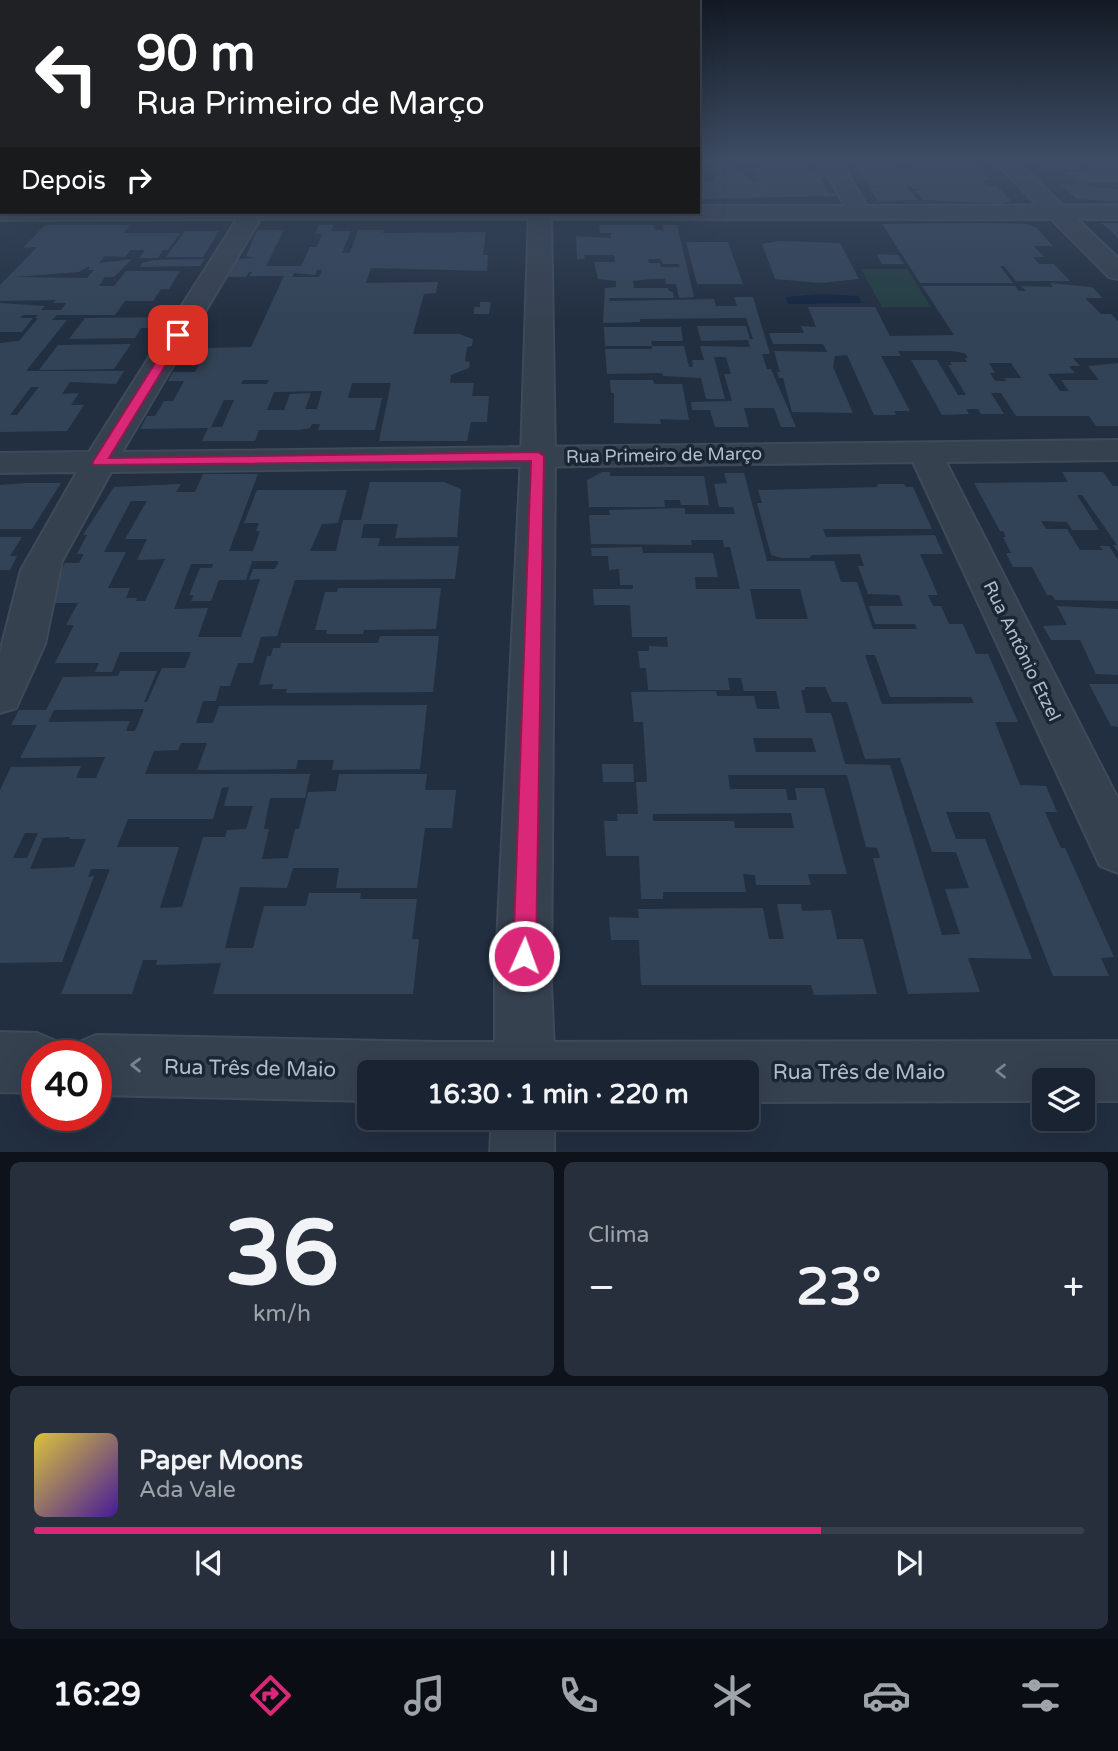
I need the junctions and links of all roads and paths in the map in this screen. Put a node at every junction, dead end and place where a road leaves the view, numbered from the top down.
1 (19, 214) edge
2 (253, 214) edge
3 (540, 214) edge
4 (1058, 214) edge
5 (0, 232) edge
6 (1118, 272) edge
7 (1118, 450) edge
8 (925, 453) junction
9 (538, 456) junction
10 (0, 463) edge
11 (99, 463) junction
12 (0, 696) edge
13 (1118, 850) edge
14 (525, 1060) edge
15 (0, 1062) edge
16 (21, 1063) edge
17 (112, 1065) edge
18 (357, 1070) edge
19 (1118, 1071) edge
20 (759, 1072) edge
21 (523, 1130) edge
22 (522, 1152) edge

1 - 5 street
2 - 11 street
3 - 9 street
4 - 6 street
7 - 8 street, Rua Primeiro de Março
8 - 9 street, Rua Primeiro de Março
8 - 13 street, Rua Antônio Etzel
9 - 11 street, Rua Primeiro de Março
9 - 14 street
10 - 11 street, Rua Primeiro de Março
11 - 12 street
15 - 16 street
18 -> 17 street, Rua Três de Maio
19 -> 20 street, Rua Três de Maio
21 - 22 street

